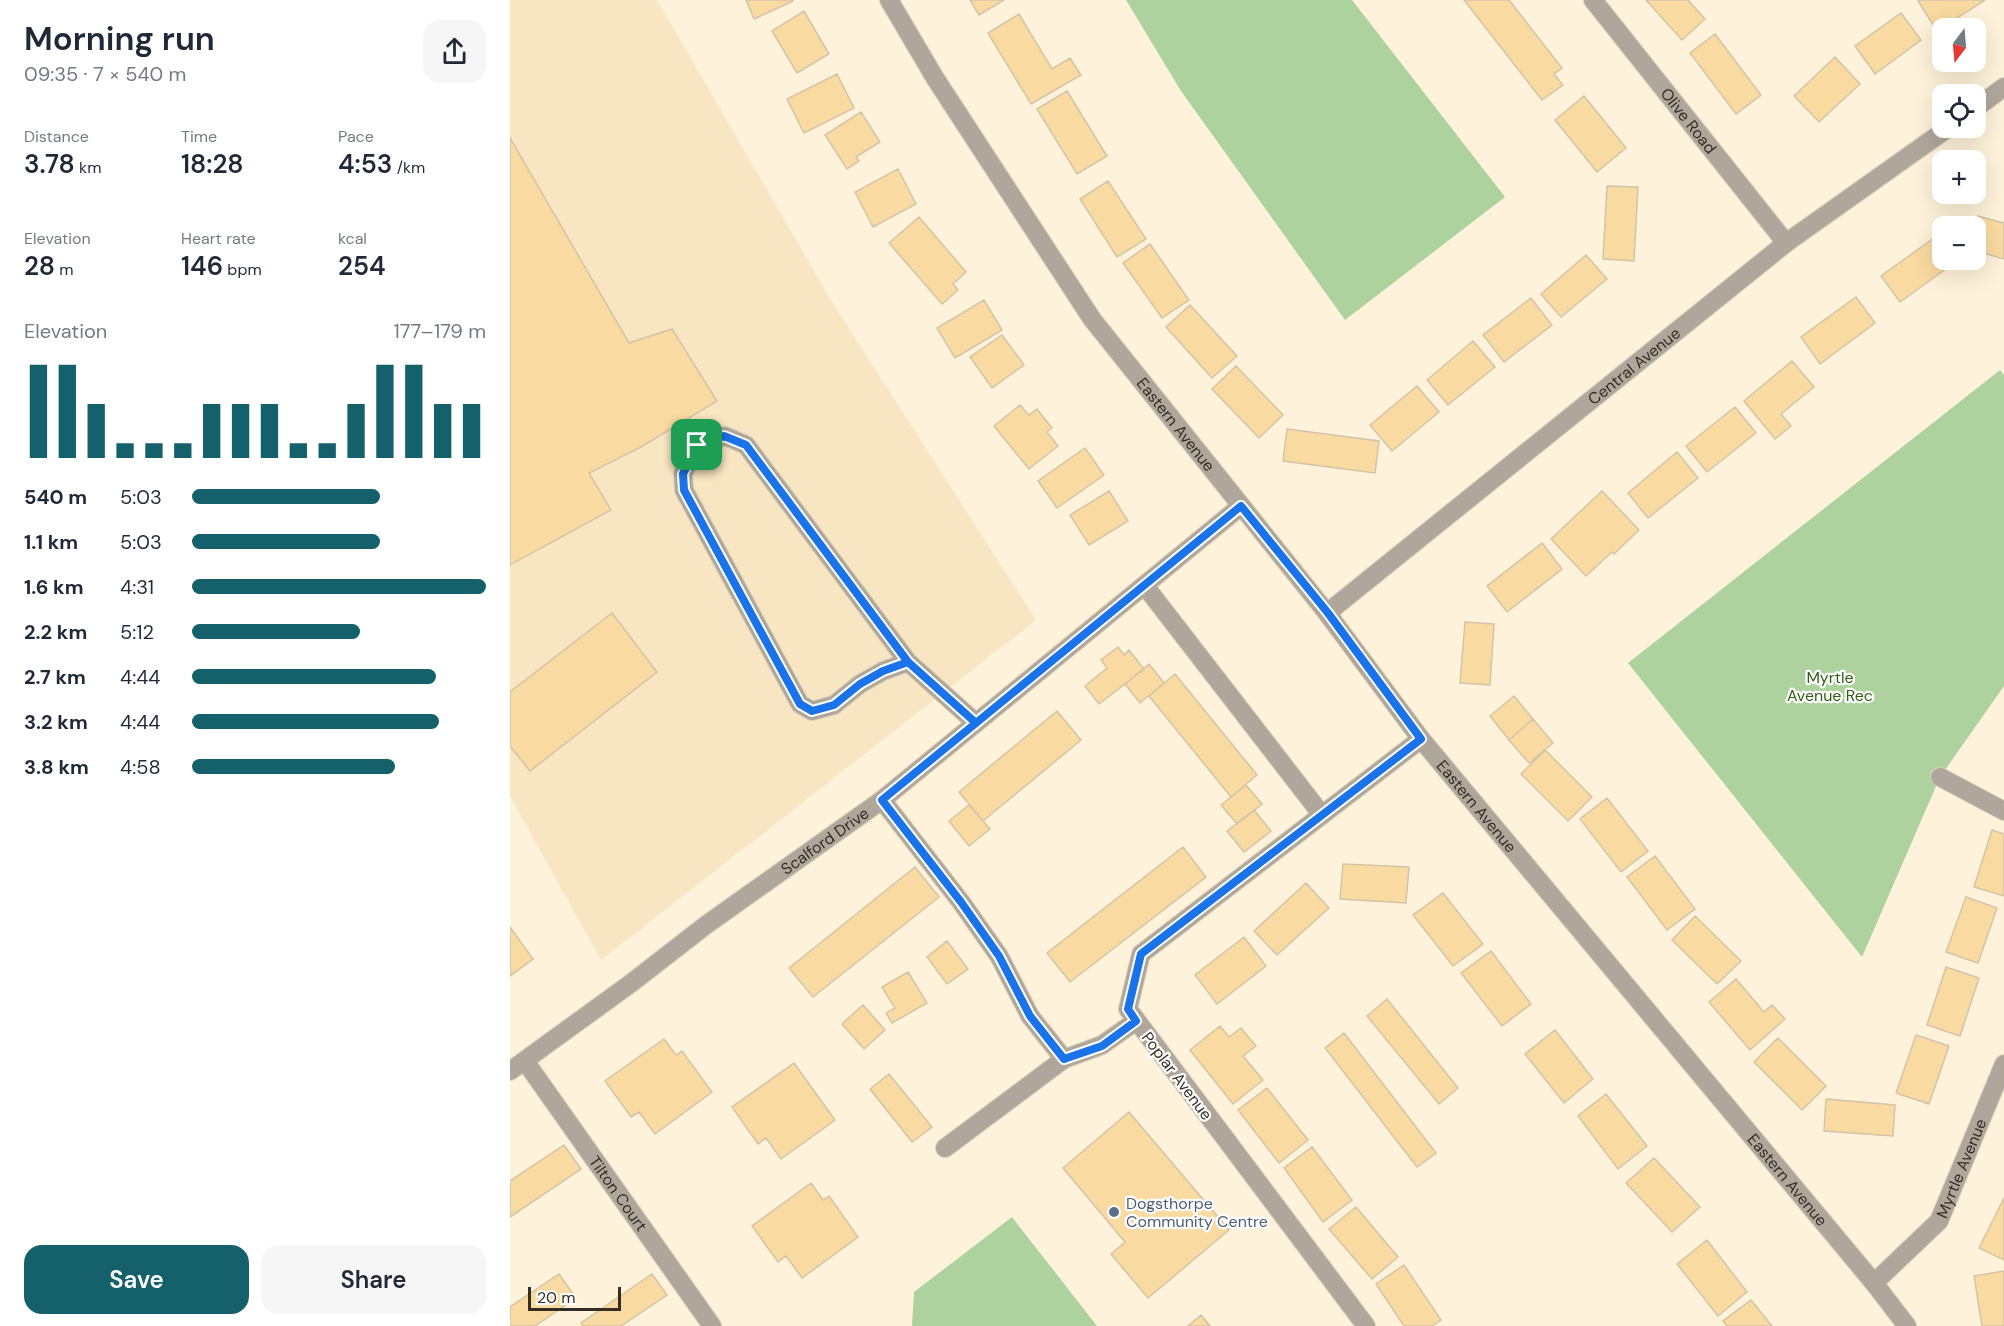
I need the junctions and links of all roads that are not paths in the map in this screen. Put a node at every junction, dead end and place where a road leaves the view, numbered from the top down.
1 (889, 0) edge
2 (1593, 0) edge
3 (2004, 87) edge
4 (1986, 100) edge
5 (1934, 138) edge
6 (1786, 243) junction
7 (1241, 506) junction
8 (1145, 586) junction
9 (1328, 613) junction
10 (908, 662) junction
11 (976, 723) junction
12 (1421, 739) junction
13 (1940, 777) dead end
14 (882, 800) junction
15 (2004, 811) edge
16 (1322, 815) junction
17 (1136, 1021) junction
18 (1064, 1059) junction
19 (2004, 1064) edge
20 (517, 1066) edge
21 (945, 1148) dead end
22 (1874, 1283) junction
23 (712, 1326) edge
24 (1366, 1326) edge
25 (1907, 1326) edge

1 - 7 street, Eastern Avenue
2 - 6 street, Olive Road
3 - 4 street
5 - 6 street, Central Avenue
6 - 9 street, Central Avenue
7 - 8 street, Scalford Drive
7 - 9 street, Eastern Avenue
8 - 11 street, Scalford Drive
8 - 16 street
9 - 12 street, Eastern Avenue
10 - 10 street
10 - 11 street
11 - 14 street, Scalford Drive
12 - 16 street, Poplar Avenue
12 - 22 street, Eastern Avenue
13 - 15 street
14 - 18 street
14 - 20 street, Scalford Drive
16 - 17 street, Poplar Avenue
17 - 18 street
17 - 24 street, Poplar Avenue
18 - 21 street
19 - 22 street, Myrtle Avenue
20 - 23 street, Tilton Court
22 - 25 street, Eastern Avenue

